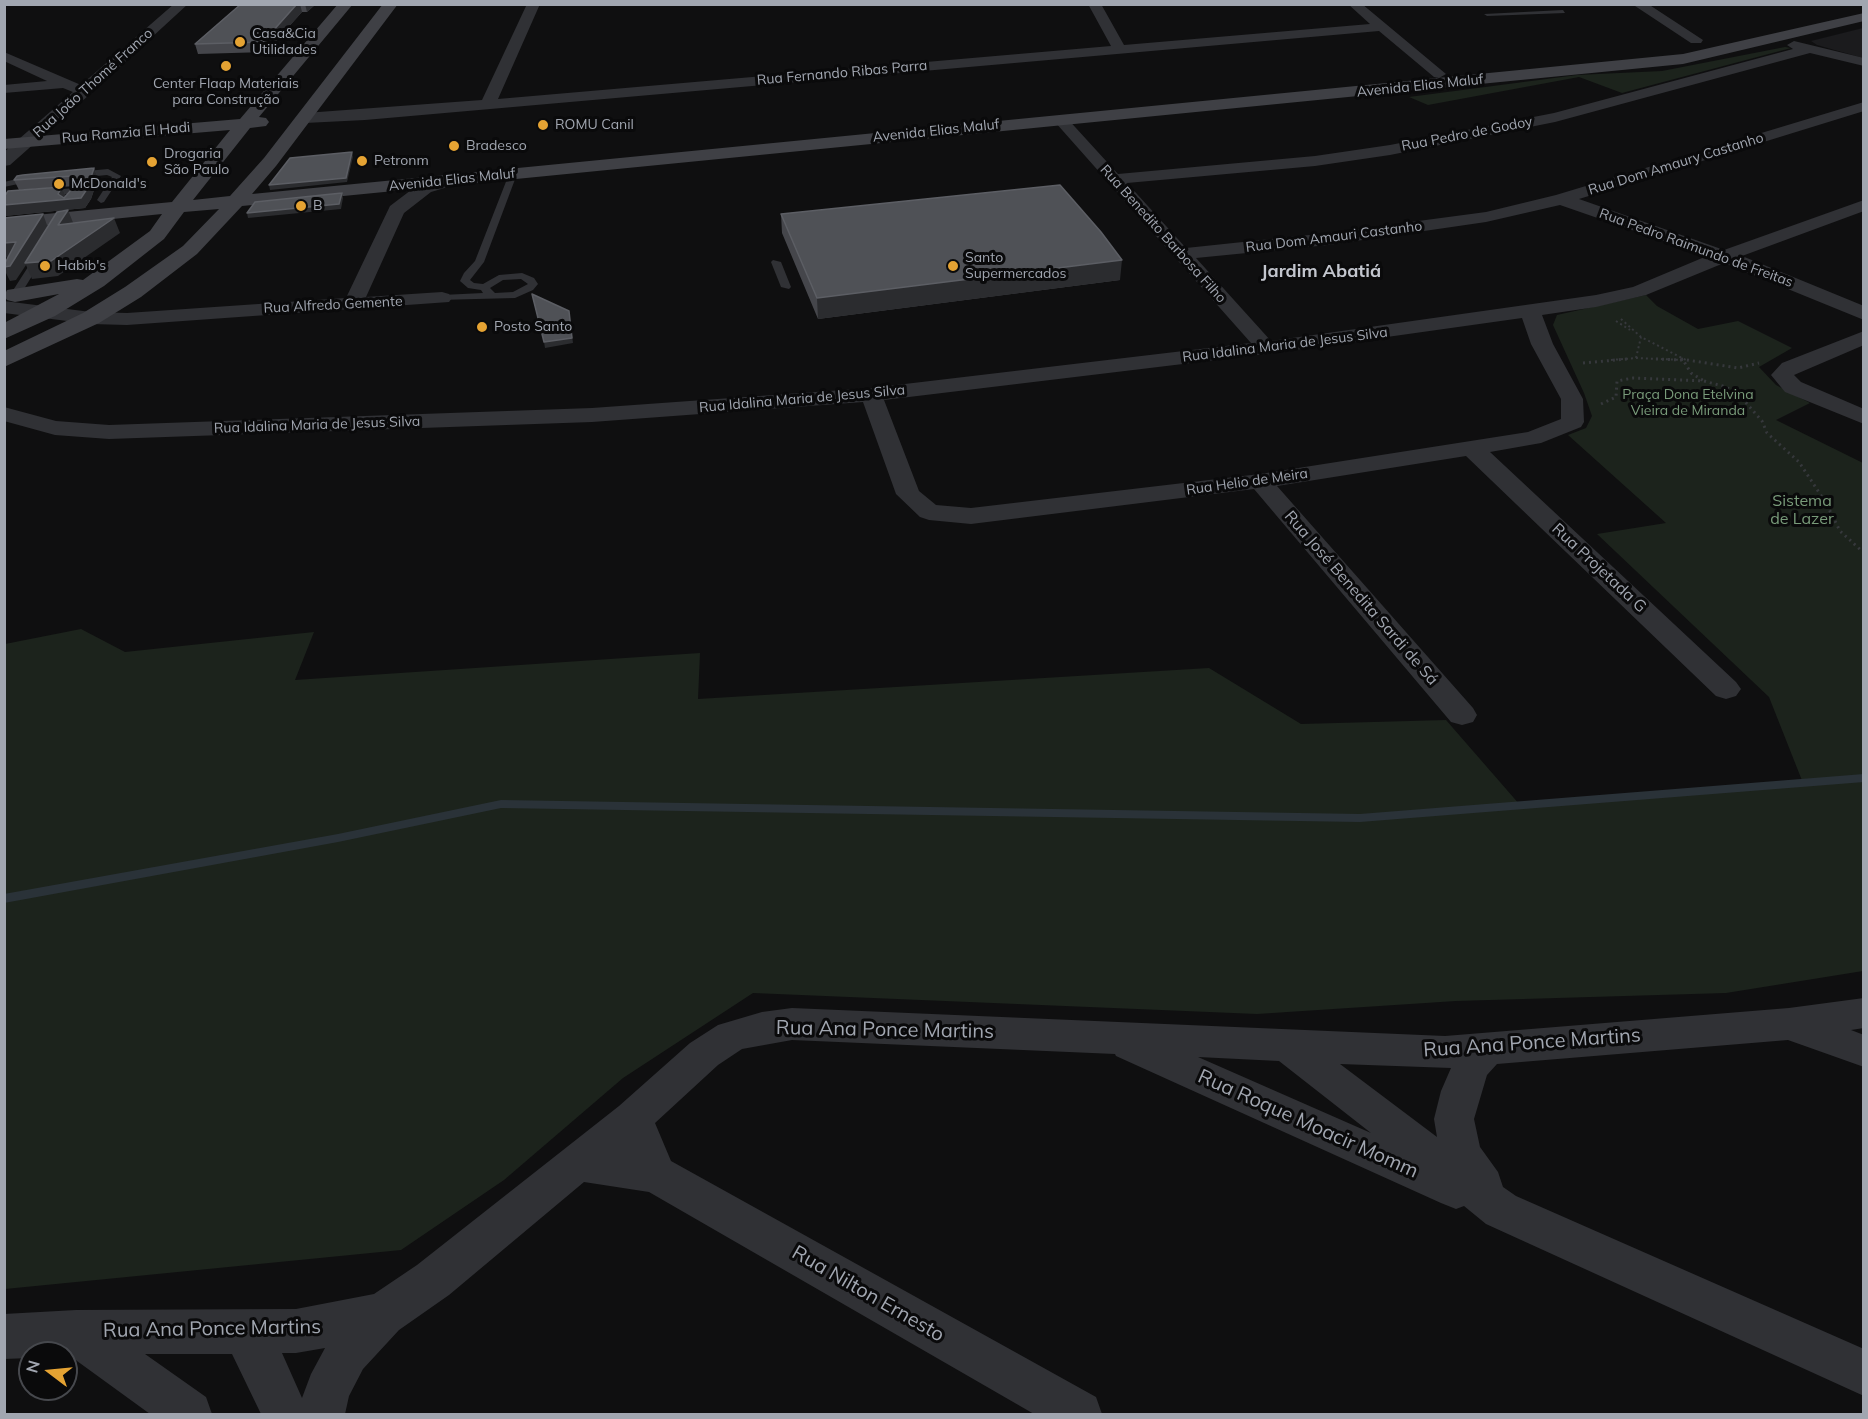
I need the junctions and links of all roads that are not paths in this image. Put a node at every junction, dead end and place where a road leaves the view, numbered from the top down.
1 (182, 4) edge
2 (346, 4) edge
3 (391, 4) edge
4 (534, 4) edge
5 (1094, 4) edge
6 (1354, 4) edge
7 (1638, 4) edge
8 (1853, 4) edge
9 (1563, 12) dead end
10 (1487, 14) dead end
11 (1863, 17) edge
12 (1379, 27) junction
13 (1786, 35) junction
14 (1706, 38) junction
15 (1766, 40) junction
16 (1812, 48) junction
17 (1120, 50) junction
18 (4, 56) edge
19 (1863, 62) edge
20 (113, 66) junction
21 (40, 74) junction
22 (1439, 74) junction
23 (1476, 80) junction
24 (61, 84) junction
25 (4, 89) edge
26 (84, 92) junction
27 (488, 104) junction
28 (1863, 106) edge
29 (305, 118) junction
30 (1060, 119) junction
31 (247, 123) junction
32 (27, 142) junction
33 (4, 144) edge
34 (612, 150) junction
35 (4, 161) edge
36 (513, 174) junction
37 (62, 176) edge
38 (39, 178) edge
39 (1114, 179) junction
40 (452, 180) junction
41 (4, 185) edge
42 (250, 185) junction
43 (358, 189) junction
44 (4, 196) edge
45 (1561, 199) junction
46 (101, 200) junction
47 (184, 200) junction
48 (236, 201) junction
49 (1863, 205) edge
50 (4, 209) edge
51 (396, 210) junction
52 (61, 217) junction
53 (1486, 217) joint
54 (4, 224) edge
55 (44, 247) edge
56 (1182, 254) junction
57 (1724, 256) junction
58 (479, 262) junction
59 (776, 262) dead end
60 (494, 280) junction
61 (96, 281) junction
62 (786, 287) dead end
63 (488, 290) junction
64 (70, 298) junction
65 (442, 298) joint
66 (353, 304) junction
67 (130, 306) junction
68 (47, 311) junction
69 (1530, 311) junction
70 (8, 312) edge
71 (1863, 314) edge
72 (82, 323) junction
73 (1863, 337) edge
74 (1266, 348) junction
75 (4, 360) edge
76 (871, 395) junction
77 (4, 414) edge
78 (1863, 417) edge
79 (1472, 448) junction
80 (1260, 481) junction
81 (1726, 689) dead end
82 (1462, 715) dead end
83 (1863, 1013) edge
84 (1790, 1024) junction
85 (1114, 1037) junction
86 (1287, 1045) junction
87 (1488, 1048) junction
88 (1863, 1051) edge
89 (633, 1118) junction
90 (577, 1163) junction
91 (656, 1174) junction
92 (1501, 1210) junction
93 (383, 1314) junction
94 (244, 1331) junction
95 (76, 1332) junction
96 (4, 1337) edge
97 (1863, 1372) edge
98 (189, 1414) edge
99 (285, 1414) edge
100 (322, 1414) edge
101 (1079, 1414) edge

1 - 20 street, Rua João Thomé Franco
2 - 31 main road
3 - 29 main road
4 - 27 street
5 - 17 street
6 - 12 street
7 - 14 street
8 - 14 main road, Avenida Elias Maluf
9 - 10 lane
11 - 13 main road, Avenida Elias Maluf
12 - 17 street, Rua Fernando Ribas Parra
12 - 22 street
13 - 15 main road, Avenida Elias Maluf
13 - 16 street
14 - 22 main road, Avenida Elias Maluf
15 - 16 street
15 - 23 main road, Avenida Elias Maluf
16 - 19 street
16 - 39 street, Rua Pedro de Godoy
17 - 27 street, Rua Fernando Ribas Parra
18 - 21 street
20 - 21 street
20 - 26 street, Rua João Thomé Franco
21 - 24 street
22 - 23 main road
22 - 34 main road, Avenida Elias Maluf
23 - 30 main road, Avenida Elias Maluf
24 - 25 street
24 - 26 street
26 - 32 street, Rua João Thomé Franco
27 - 29 street, Rua Fernando Ribas Parra
28 - 45 street, Rua Dom Amaury Castanho
29 - 31 main road, Rua Ramzia El Hadi
29 - 42 main road
30 - 36 main road, Avenida Elias Maluf
30 - 39 street, Rua Benedito Barbosa Filho
31 - 32 main road, Rua Ramzia El Hadi
31 - 47 main road
32 - 33 main road, Rua Ramzia El Hadi
32 - 35 street, Rua João Thomé Franco
34 - 36 main road
34 - 42 main road, Avenida Elias Maluf
36 - 40 main road, Avenida Elias Maluf
36 - 58 lane
37 - 46 lane
38 - 41 lane
39 - 56 street, Rua Benedito Barbosa Filho
40 - 43 main road, Avenida Elias Maluf
40 - 51 street
42 - 47 main road, Avenida Elias Maluf
42 - 48 main road
43 - 48 main road, Avenida Elias Maluf
43 - 51 street
44 - 52 lane
45 - 53 street, Rua Dom Amaury Castanho
45 - 57 street, Rua Pedro Raimundo de Freitas
46 - 47 main road, Avenida Elias Maluf
46 - 52 main road, Avenida Elias Maluf
47 - 48 main road, Avenida Elias Maluf
47 - 52 main road, Avenida Elias Maluf
47 - 61 main road
48 - 67 main road
49 - 57 street, Rua Idalina Maria de Jesus Silva
50 - 52 main road, Avenida Elias Maluf
51 - 66 street
52 - 54 main road, Avenida Elias Maluf
53 - 56 street, Rua Dom Amauri Castanho
55 - 70 lane
56 - 74 street, Rua Benedito Barbosa Filho
57 - 69 street, Rua Idalina Maria de Jesus Silva
57 - 71 street, Rua Pedro Raimundo de Freitas
58 - 60 lane
58 - 63 lane
59 - 62 lane
60 - 63 lane
60 - 63 lane
61 - 64 main road
61 - 70 main road
63 - 65 lane
64 - 67 street, Rua Alfredo Gemente
64 - 68 main road
64 - 70 street, Rua Alfredo Gemente
65 - 66 street, Rua Alfredo Gemente
66 - 67 street, Rua Alfredo Gemente
67 - 72 main road
68 - 70 main road
68 - 72 street
69 - 74 street, Rua Idalina Maria de Jesus Silva
69 - 79 street, Rua Helio de Meira
72 - 75 main road
73 - 78 street
74 - 76 street, Rua Idalina Maria de Jesus Silva
76 - 77 street, Rua Idalina Maria de Jesus Silva
76 - 80 street, Rua Helio de Meira
79 - 80 street, Rua Helio de Meira
79 - 81 street, Rua Projetada G
80 - 82 street, Rua José Benedita Sardi de Sá
83 - 84 street, Rua Ana Ponce Martins
84 - 87 street, Rua Ana Ponce Martins
84 - 88 street
85 - 86 street, Rua Ana Ponce Martins
85 - 89 street, Rua Ana Ponce Martins
85 - 92 street, Rua Roque Moacir Momm
86 - 87 street, Rua Ana Ponce Martins
86 - 92 street, Rua Roque Moacir Momm
87 - 92 street
89 - 90 street, Rua Ana Ponce Martins
89 - 91 street
90 - 91 street, Rua Nilton Ernesto
90 - 93 street, Rua Ana Ponce Martins
91 - 101 street, Rua Nilton Ernesto
92 - 97 street, Rua Roque Moacir Momm
93 - 94 street, Rua Ana Ponce Martins
93 - 100 street
94 - 95 street, Rua Ana Ponce Martins
94 - 99 street
95 - 96 street, Rua Ana Ponce Martins
95 - 98 street

